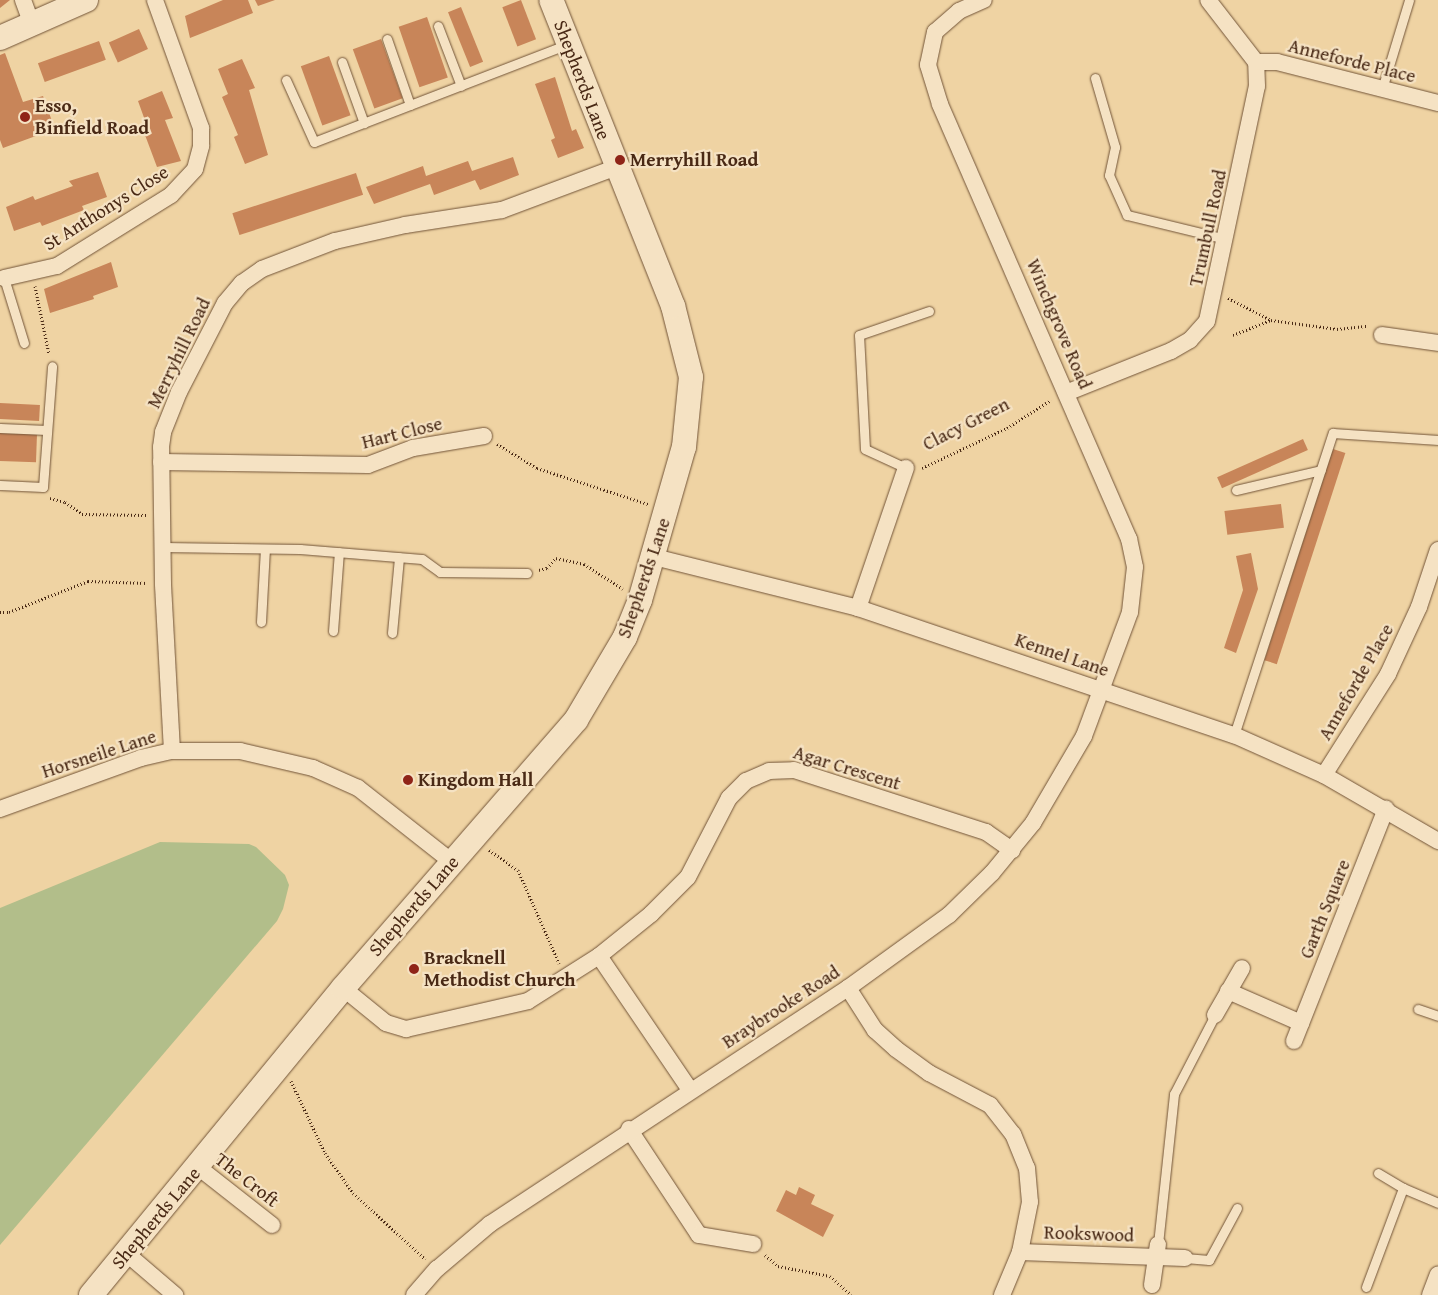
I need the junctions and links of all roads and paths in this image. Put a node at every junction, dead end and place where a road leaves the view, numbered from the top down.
1 (23, 0) edge
2 (86, 0) edge
3 (155, 0) edge
4 (551, 0) edge
5 (984, 0) edge
6 (1208, 0) edge
7 (1409, 0) edge
8 (32, 26) junction
9 (438, 26) dead end
10 (0, 38) edge
11 (387, 39) dead end
12 (568, 44) junction
13 (342, 62) dead end
14 (1256, 62) junction
15 (1095, 78) dead end
16 (286, 80) dead end
17 (461, 86) junction
18 (1382, 89) junction
19 (1438, 103) edge
20 (410, 105) junction
21 (364, 123) junction
22 (616, 167) junction
23 (1226, 239) junction
24 (34, 271) junction
25 (2, 277) edge
26 (1216, 291) junction
27 (929, 311) dead end
28 (1271, 320) junction
29 (1233, 335) dead end
30 (1382, 335) joint
31 (24, 343) dead end
32 (1438, 343) edge
33 (52, 366) joint
34 (1066, 393) junction
35 (0, 428) edge
36 (47, 430) junction
37 (484, 436) joint
38 (1438, 440) edge
39 (161, 462) junction
40 (906, 468) junction
41 (1321, 470) junction
42 (0, 485) edge
43 (43, 487) junction
44 (1236, 490) dead end
45 (667, 511) junction
46 (162, 516) junction
47 (163, 547) junction
48 (264, 549) junction
49 (1438, 550) edge
50 (339, 552) junction
51 (399, 557) junction
52 (654, 557) junction
53 (527, 573) joint
54 (163, 584) junction
55 (640, 600) junction
56 (858, 608) junction
57 (0, 612) edge
58 (261, 622) dead end
59 (333, 630) dead end
60 (392, 633) dead end
61 (1101, 690) junction
62 (1234, 735) junction
63 (172, 751) junction
64 (1324, 776) junction
65 (0, 809) edge
66 (1386, 809) junction
67 (472, 838) junction
68 (1438, 841) edge
69 (1012, 850) junction
70 (452, 862) junction
71 (599, 956) junction
72 (1242, 968) dead end
73 (565, 978) junction
74 (343, 988) junction
75 (848, 988) junction
76 (1228, 991) junction
77 (1418, 1009) dead end
78 (1215, 1015) joint
79 (1438, 1016) edge
80 (1301, 1023) junction
81 (1294, 1041) dead end
82 (281, 1065) junction
83 (690, 1090) junction
84 (629, 1129) junction
85 (198, 1167) junction
86 (1378, 1173) dead end
87 (1403, 1188) junction
88 (1438, 1203) edge
89 (1237, 1208) dead end
90 (272, 1224) dead end
91 (754, 1244) joint
92 (1157, 1250) junction
93 (1020, 1252) junction
94 (126, 1253) junction
95 (1185, 1258) joint
96 (436, 1269) junction
97 (1438, 1274) edge
98 (1366, 1287) dead end
99 (1151, 1290) edge
100 (421, 1293) edge
101 (91, 1295) edge
102 (175, 1295) edge
103 (851, 1295) edge
104 (1002, 1295) edge
105 (1430, 1295) edge

1 - 8 street
2 - 8 street
3 - 24 street, St Anthonys Close
4 - 12 street, Shepherds Lane
5 - 34 street, Winchgrove Road
6 - 14 street
7 - 18 lane
8 - 10 street
9 - 17 lane
11 - 20 lane
12 - 17 lane
12 - 22 street, Shepherds Lane
13 - 21 lane
14 - 18 street, Anneforde Place
14 - 23 street, Trumbull Road
15 - 23 lane
16 - 21 lane
17 - 20 lane
18 - 19 street, Anneforde Place
20 - 21 lane
22 - 39 street, Merryhill Road
22 - 45 street, Shepherds Lane
23 - 26 street, Trumbull Road
24 - 25 street, St Anthonys Close
24 - 33 path
25 - 31 lane, St Anthonys Close
26 - 28 path
26 - 34 street, Trumbull Road
27 - 40 lane
28 - 29 path
28 - 30 path
30 - 32 street
33 - 36 lane
34 - 40 path, Clacy Green
34 - 61 street, Winchgrove Road
35 - 36 lane
36 - 43 lane
37 - 39 street, Hart Close
37 - 45 path
38 - 41 lane
39 - 46 street, Merryhill Road
40 - 56 street, Clacy Green
41 - 44 lane
41 - 62 lane
42 - 43 lane
43 - 46 path
45 - 52 street, Shepherds Lane
46 - 47 street, Merryhill Road
47 - 48 lane
47 - 54 street, Merryhill Road
48 - 50 lane
48 - 58 lane
49 - 64 street, Anneforde Place
50 - 51 lane
50 - 59 lane
51 - 53 lane
51 - 60 lane
52 - 55 street, Shepherds Lane
52 - 56 street, Kennel Lane
53 - 55 path
54 - 57 path
54 - 63 street, Merryhill Road
55 - 67 street, Shepherds Lane
56 - 61 street, Kennel Lane
61 - 62 street, Kennel Lane
61 - 69 street, Braybrooke Road
62 - 64 street, Kennel Lane
63 - 65 street, Horsneile Lane
63 - 70 street, Horsneile Lane
64 - 66 street, Kennel Lane
66 - 68 street, Kennel Lane
66 - 80 street, Garth Square
67 - 70 street, Shepherds Lane
67 - 73 path
69 - 71 street, Agar Crescent
69 - 75 street, Braybrooke Road
70 - 74 street, Shepherds Lane
71 - 73 street, Agar Crescent
71 - 83 street
72 - 76 street
73 - 74 street, Agar Crescent
74 - 82 street, Shepherds Lane
75 - 83 street, Braybrooke Road
75 - 93 street
76 - 78 street
76 - 80 street
77 - 79 lane
78 - 92 lane
80 - 81 street, Garth Square
82 - 85 street, Shepherds Lane
82 - 96 path
83 - 84 street, Braybrooke Road
84 - 91 street
84 - 96 street, Braybrooke Road
85 - 90 street, The Croft
85 - 94 street, Shepherds Lane
86 - 87 lane
87 - 88 lane
87 - 98 lane
89 - 95 lane, Rookswood
91 - 103 path
92 - 93 street, Rookswood
92 - 95 street, Rookswood
92 - 99 street, Rookswood
93 - 104 street
94 - 101 street, Shepherds Lane
94 - 102 street
96 - 100 street, Braybrooke Road
97 - 105 street

